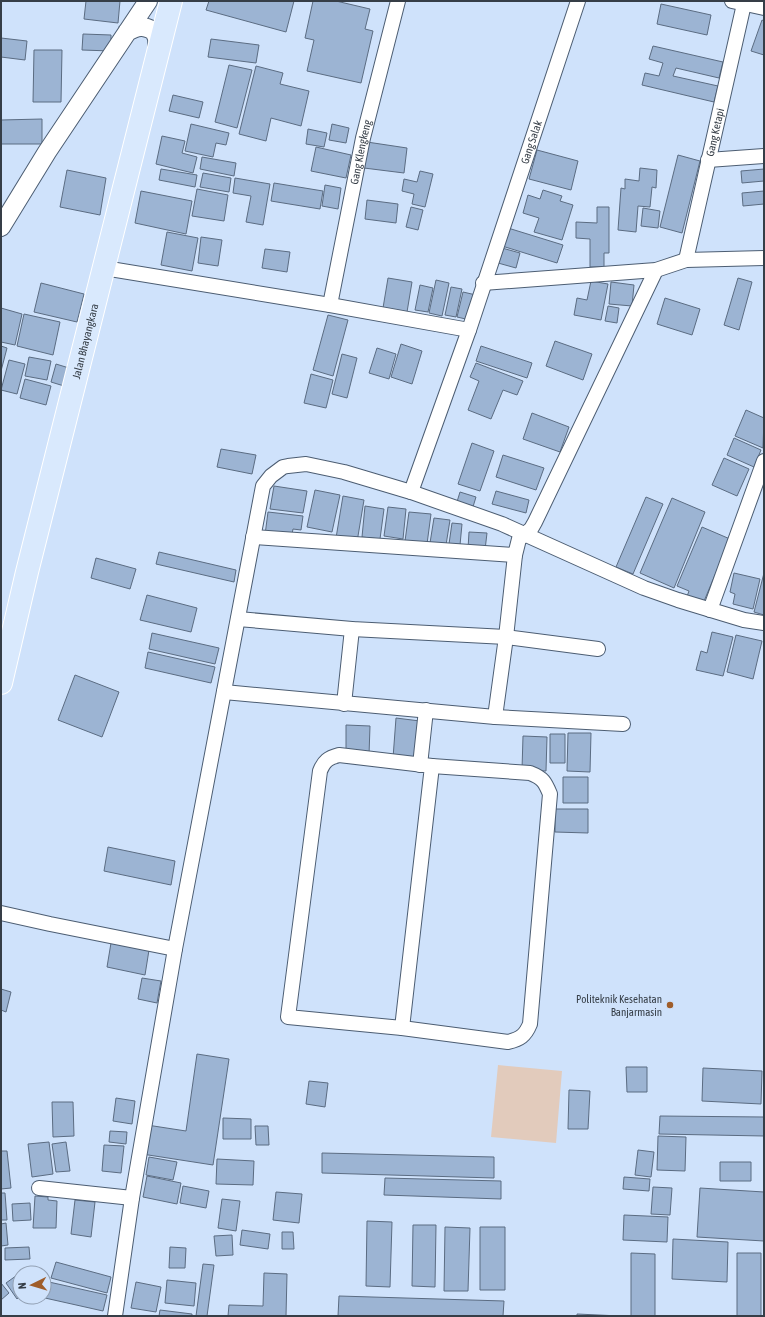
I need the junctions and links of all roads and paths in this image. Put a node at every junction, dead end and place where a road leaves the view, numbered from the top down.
1 (148, 1) edge
2 (171, 1) edge
3 (398, 1) edge
4 (578, 1) edge
5 (738, 2) edge
6 (764, 8) edge
7 (127, 32) junction
8 (158, 55) junction
9 (764, 156) edge
10 (708, 160) junction
11 (1, 227) edge
12 (764, 258) edge
13 (686, 260) junction
14 (104, 268) junction
15 (656, 270) junction
16 (484, 283) junction
17 (330, 305) junction
18 (469, 330) junction
19 (764, 461) edge
20 (411, 492) junction
21 (525, 534) junction
22 (253, 537) junction
23 (515, 555) junction
24 (710, 610) junction
25 (238, 619) junction
26 (764, 623) edge
27 (352, 629) junction
28 (506, 637) junction
29 (598, 649) dead end
30 (1, 683) edge
31 (224, 692) junction
32 (344, 704) junction
33 (426, 710) junction
34 (495, 717) junction
35 (623, 724) dead end
36 (426, 766) junction
37 (1, 912) edge
38 (175, 949) junction
39 (402, 1028) junction
40 (39, 1188) dead end
41 (132, 1198) junction
42 (115, 1316) edge

1 - 7 street
2 - 8 main road, Jalan Bhayangkara
3 - 17 street, Gang Klengkeng
4 - 16 street, Gang Salak
5 - 6 street
5 - 10 street, Gang Ketapi
7 - 8 street
7 - 11 street
8 - 14 main road, Jalan Bhayangkara
9 - 10 street
10 - 13 street, Gang Ketapi
12 - 13 street
13 - 15 street
14 - 17 street
14 - 30 main road, Jalan Bhayangkara
15 - 16 street
15 - 21 street
16 - 18 street, Gang Salak
17 - 18 street
18 - 20 street, Gang Salak
19 - 24 street
20 - 21 street
20 - 22 street
21 - 23 street
21 - 24 street
22 - 23 street
22 - 25 street
23 - 28 street
24 - 26 street
25 - 27 street
25 - 31 street
27 - 28 street
27 - 32 street
28 - 29 street
28 - 34 street
31 - 32 street
31 - 38 street
32 - 33 street
33 - 34 street
33 - 36 street
34 - 35 street
36 - 39 street
36 - 39 street
36 - 39 street
37 - 38 street
38 - 41 street
40 - 41 street
41 - 42 street

